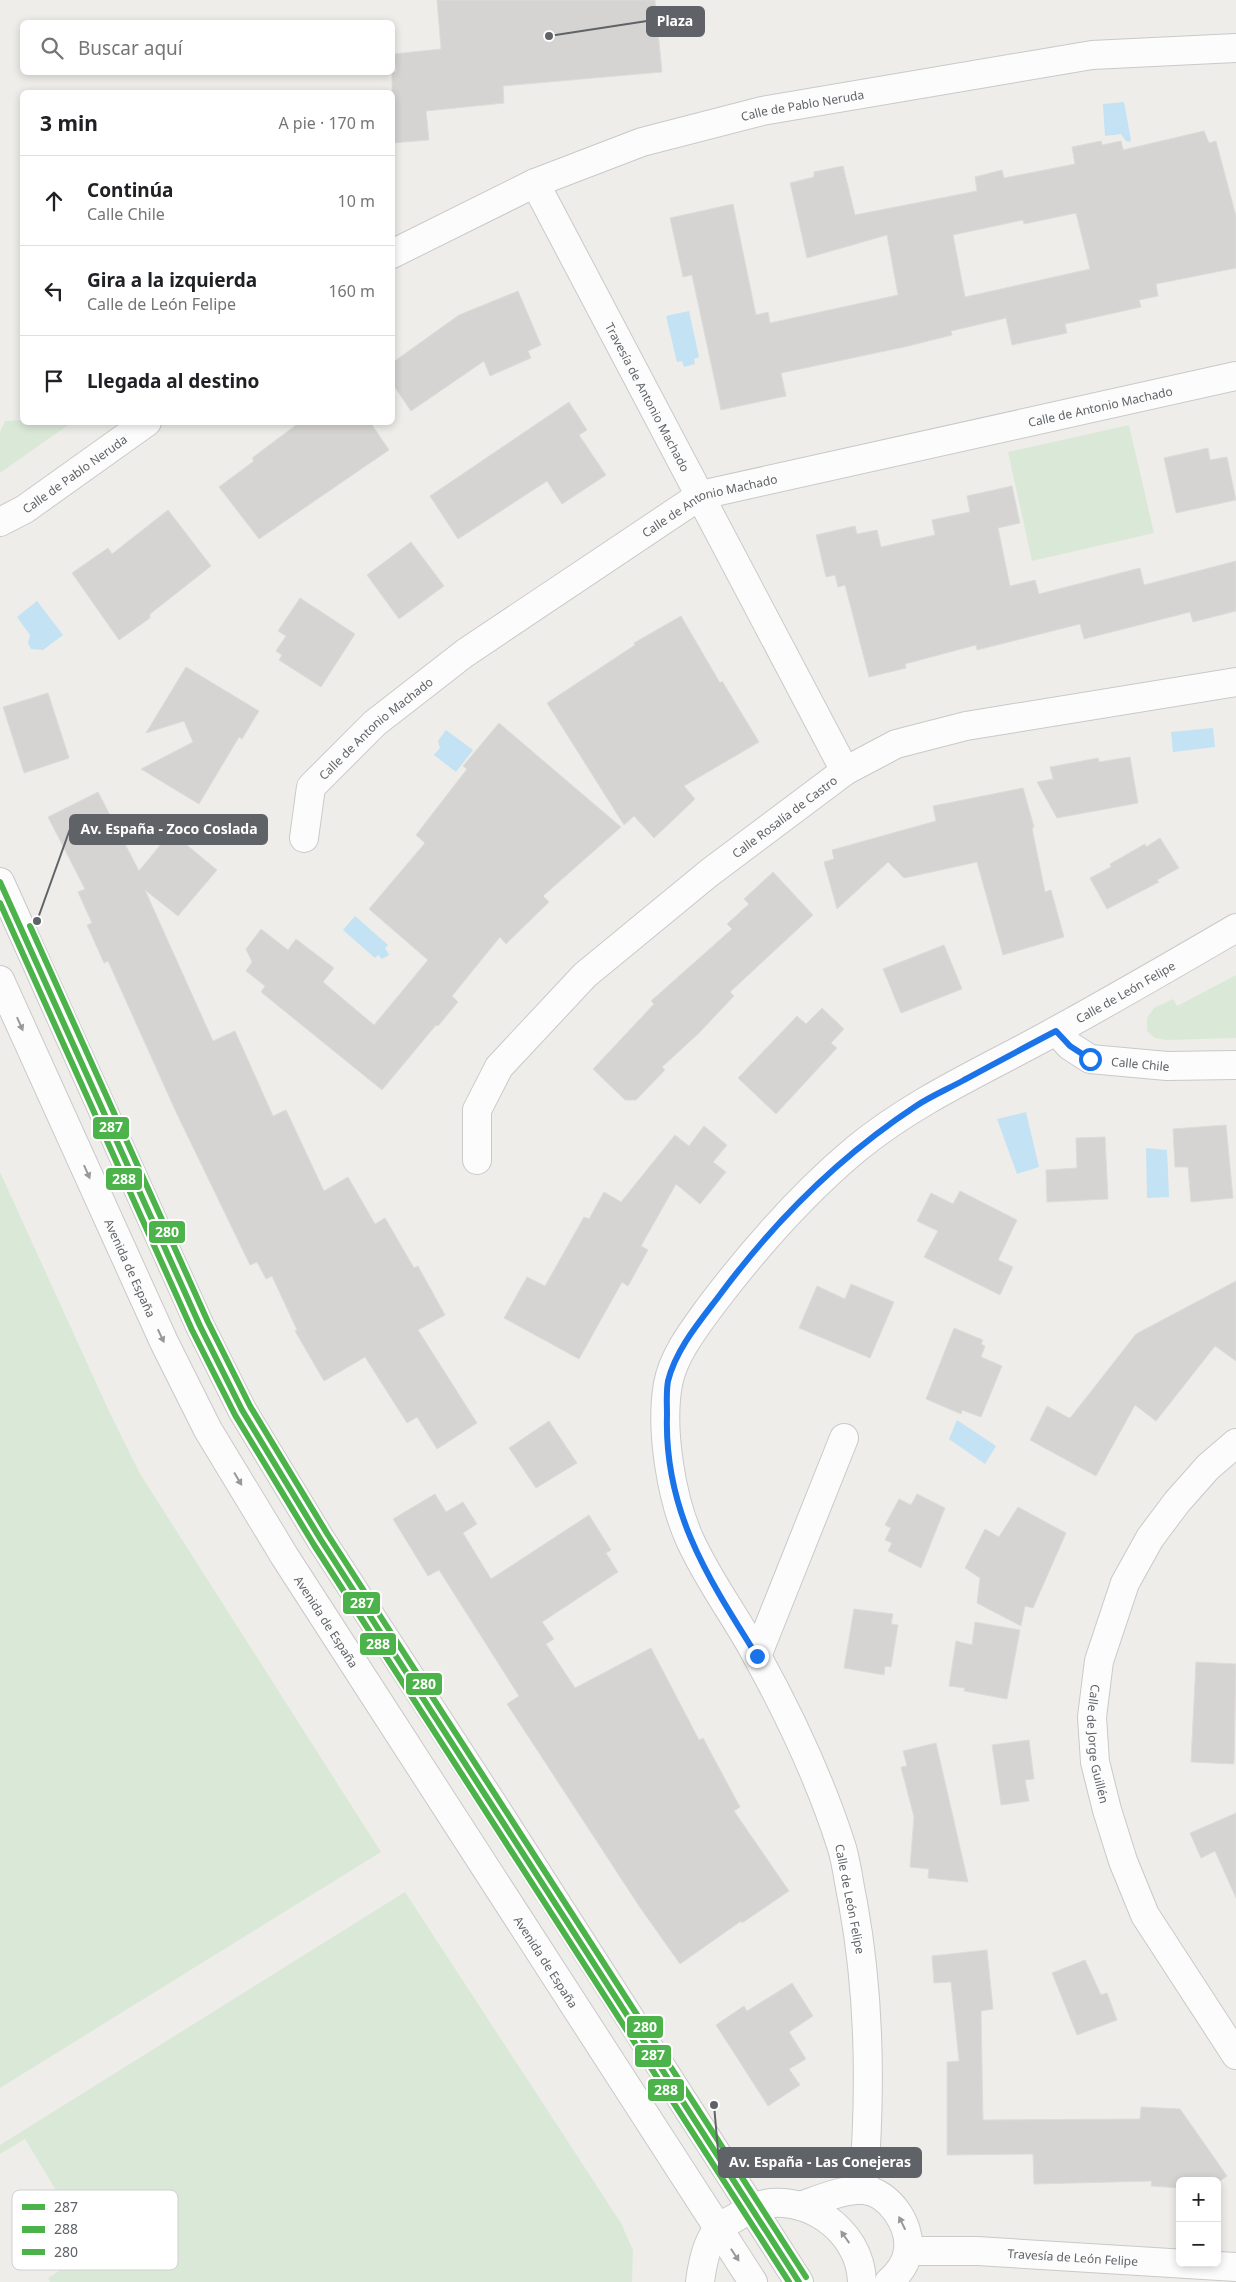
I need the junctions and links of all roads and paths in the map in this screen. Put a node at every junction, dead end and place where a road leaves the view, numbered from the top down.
1 (1236, 48) edge
2 (535, 183) junction
3 (395, 253) edge
4 (1236, 376) edge
5 (143, 425) edge
6 (701, 495) junction
7 (25, 509) junction
8 (0, 522) edge
9 (0, 544) edge
10 (1236, 682) edge
11 (845, 771) junction
12 (304, 838) dead end
13 (0, 882) edge
14 (1236, 928) edge
15 (0, 980) edge
16 (1056, 1031) junction
17 (1236, 1065) edge
18 (477, 1160) dead end
19 (844, 1438) dead end
20 (1236, 1443) edge
21 (757, 1656) junction
22 (1236, 2055) edge
23 (863, 2190) junction
24 (800, 2206) junction
25 (751, 2208) junction
26 (718, 2229) junction
27 (908, 2251) junction
28 (1236, 2266) edge
29 (1118, 2271) edge
30 (700, 2282) edge
31 (752, 2282) edge
32 (799, 2282) edge
33 (862, 2282) edge
34 (889, 2282) edge

1 - 2 street, Calle de Pablo Neruda
2 - 3 street, Calle de Pablo Neruda
2 - 6 street, Travesía de Antonio Machado
4 - 6 street, Calle de Antonio Machado
5 - 7 street, Calle de Pablo Neruda
6 - 11 street, Travesía de Antonio Machado
6 - 12 street, Calle de Antonio Machado
7 - 8 street, Calle de Pablo Neruda
7 - 9 street
10 - 11 street, Calle Rosalía de Castro
11 - 18 street, Calle Rosalía de Castro
13 - 25 street
14 - 16 street, Calle de León Felipe
15 -> 26 street, Avenida de España
16 - 17 street, Calle Chile
16 - 21 street, Calle de León Felipe
19 - 21 street
20 - 22 street, Calle de Jorge Guillén
21 - 23 street, Calle de León Felipe
23 - 24 street
27 -> 23 street
24 - 25 street
33 -> 24 street
25 - 26 street
25 - 32 street
26 - 30 street
26 -> 31 street, Avenida de España
27 - 29 street, Travesía de León Felipe
27 - 34 street
28 - 29 street, Travesía de León Felipe

